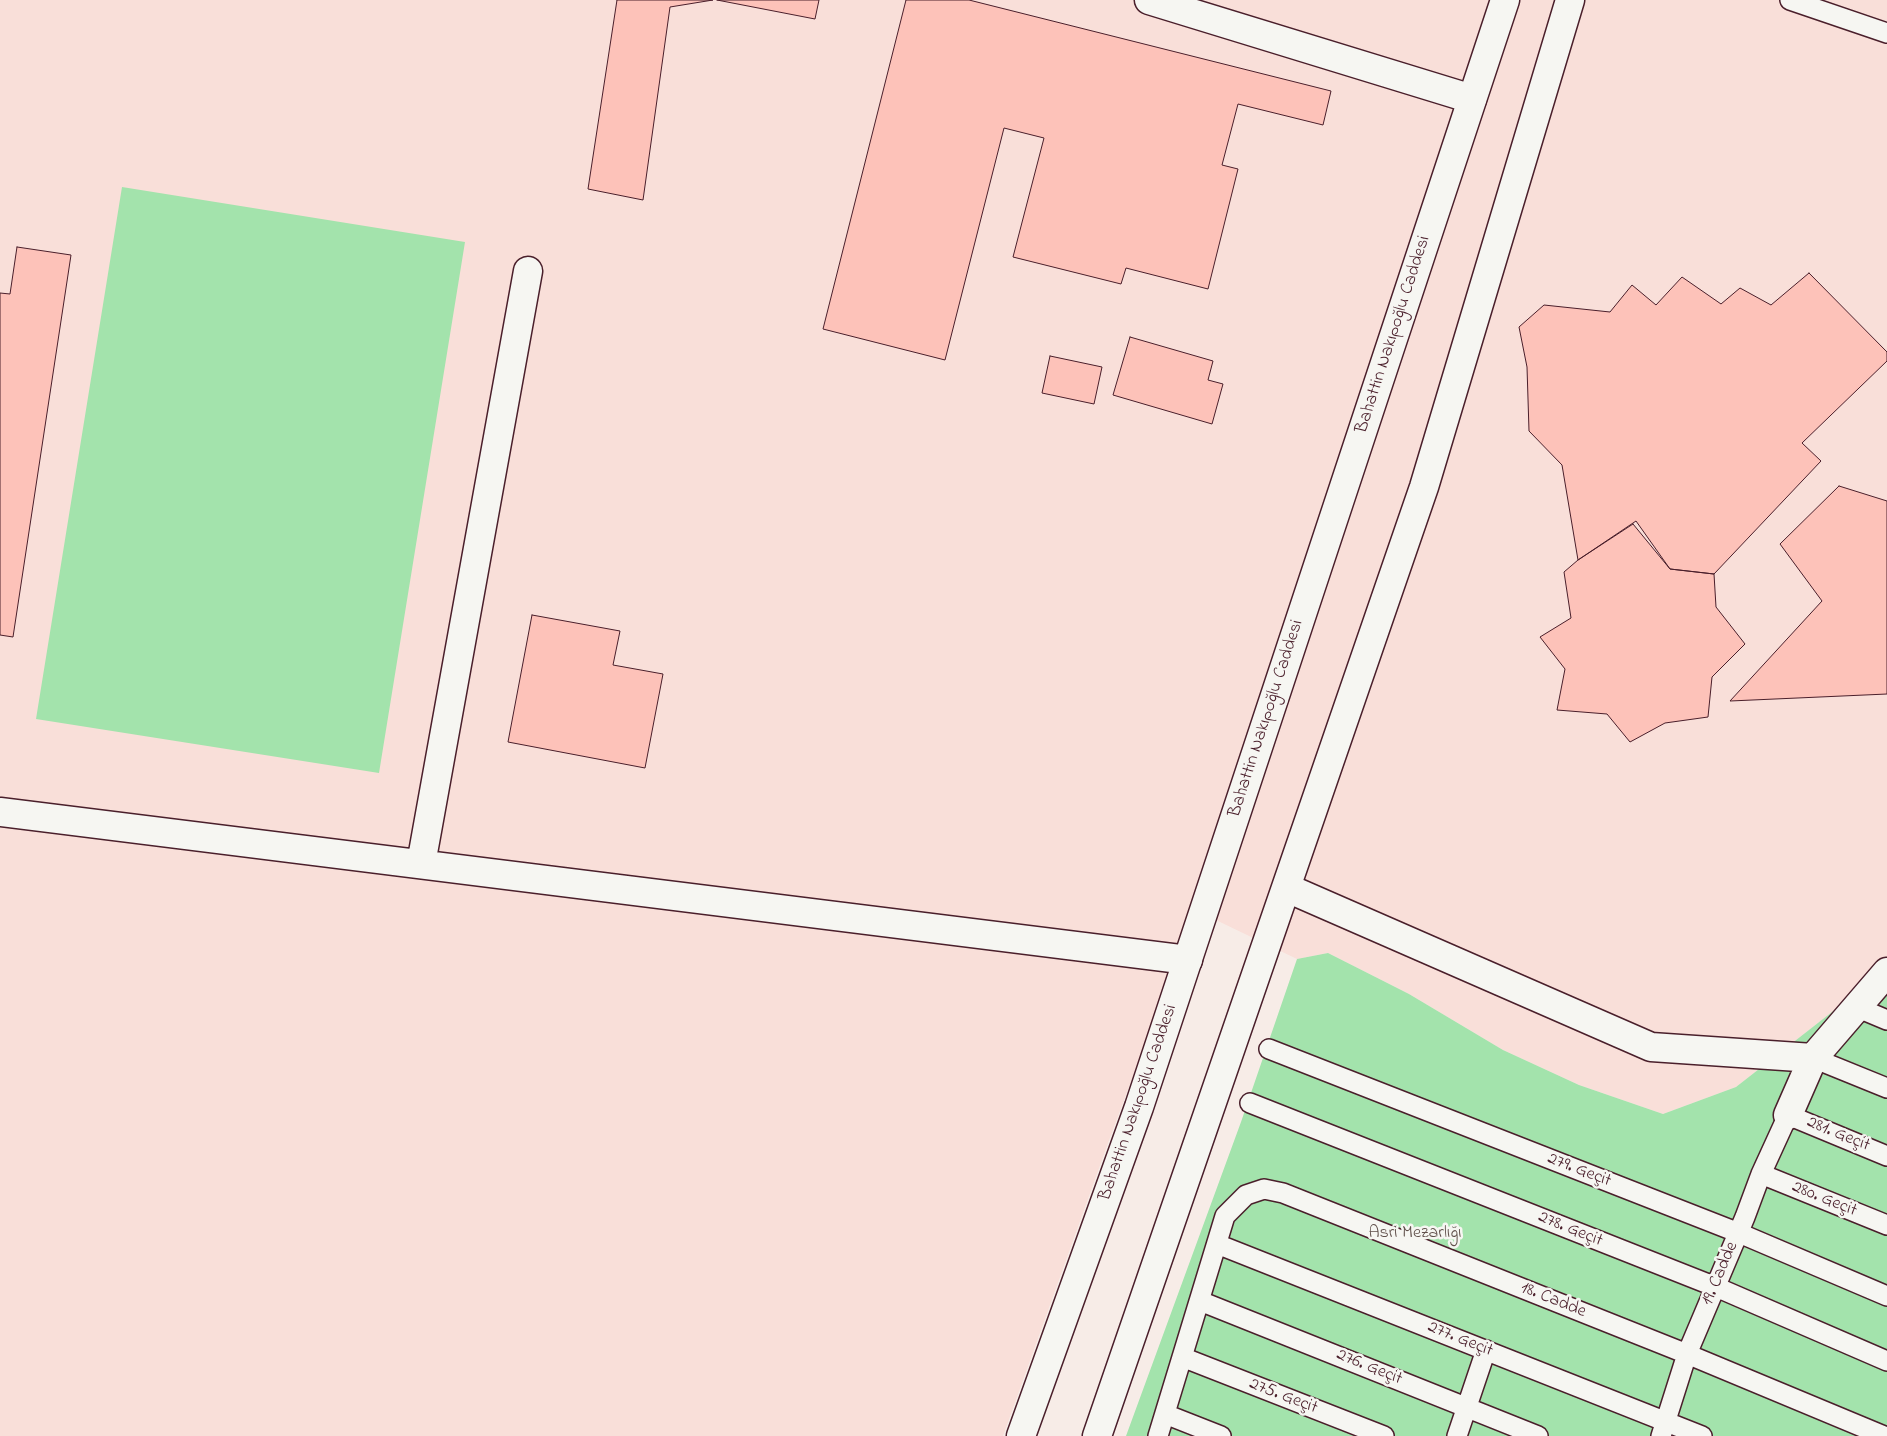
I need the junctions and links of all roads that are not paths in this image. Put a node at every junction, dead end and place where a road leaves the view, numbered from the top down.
1 (1149, 0) edge
2 (1505, 0) edge
3 (1570, 0) edge
4 (1790, 0) edge
5 (1887, 34) edge
6 (1472, 98) junction
7 (528, 271) dead end
8 (0, 812) edge
9 (421, 864) junction
10 (1287, 888) junction
11 (1188, 960) junction
12 (1887, 972) edge
13 (1856, 1007) junction
14 (1887, 1020) edge
15 (1269, 1049) dead end
16 (1814, 1058) junction
17 (1887, 1088) edge
18 (1250, 1104) dead end
19 (1788, 1115) junction
20 (1887, 1156) edge
21 (1761, 1174) junction
22 (1887, 1226) edge
23 (1739, 1233) junction
24 (1217, 1244) junction
25 (1716, 1287) junction
26 (1887, 1296) edge
27 (1200, 1301) junction
28 (1486, 1350) junction
29 (1687, 1354) junction
30 (1182, 1358) junction
31 (1887, 1361) edge
32 (1467, 1408) junction
33 (1165, 1414) junction
34 (1663, 1429) edge
35 (1021, 1436) edge
36 (1097, 1436) edge
37 (1158, 1436) edge
38 (1221, 1436) edge
39 (1384, 1436) edge
40 (1457, 1436) edge
41 (1538, 1436) edge
42 (1702, 1436) edge
43 (1884, 1436) edge

1 - 6 main road
2 - 6 main road, Bahattin Nakıpoğlu Caddesi
3 - 10 main road
4 - 5 lane
6 - 11 main road, Bahattin Nakıpoğlu Caddesi
7 - 9 main road
8 - 9 main road
9 - 11 main road
10 - 16 main road
10 - 36 main road
11 - 35 main road, Bahattin Nakıpoğlu Caddesi
12 - 13 main road
13 - 14 lane
13 - 16 main road
15 - 23 lane, 279. Geçit
16 - 17 lane
16 - 19 main road
18 - 25 lane, 278. Geçit
19 - 20 lane, 281. Geçit
19 - 21 lane, 19. Cadde
21 - 22 lane, 280. Geçit
21 - 23 lane, 19. Cadde
23 - 25 lane, 19. Cadde
23 - 26 lane, 279. Geçit
24 - 27 lane
24 - 28 lane, 277. Geçit
24 - 29 lane, 18. Cadde
25 - 29 lane, 19. Cadde
25 - 31 lane, 278. Geçit
27 - 30 lane
27 - 32 lane, 276. Geçit
28 - 32 lane
28 - 34 lane, 277. Geçit
29 - 34 lane, 19. Cadde
29 - 43 lane, 18. Cadde
30 - 33 lane
30 - 39 lane, 275. Geçit
32 - 40 lane
32 - 41 lane, 276. Geçit
33 - 37 lane
33 - 38 lane
34 - 42 lane, 277. Geçit

